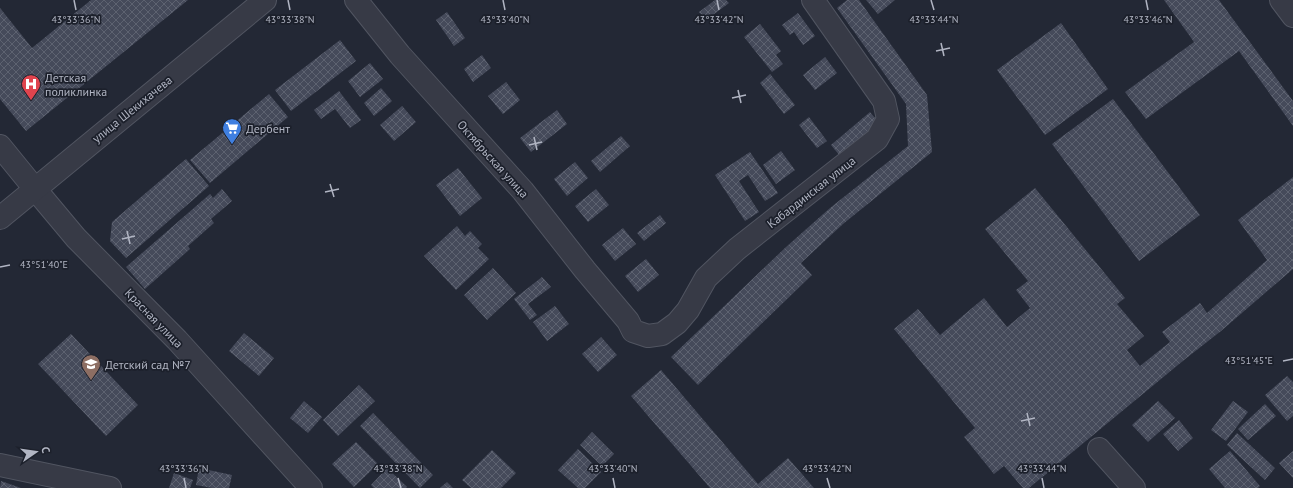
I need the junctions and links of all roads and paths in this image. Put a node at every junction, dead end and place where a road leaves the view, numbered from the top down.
1 (265, 0) edge
2 (356, 0) edge
3 (813, 0) edge
4 (1281, 0) edge
5 (1293, 16) edge
6 (0, 146) edge
7 (35, 189) junction
8 (0, 218) edge
9 (628, 321) joint
10 (1099, 449) dead end
11 (0, 465) edge
12 (110, 488) edge
13 (311, 488) edge
14 (1134, 488) edge

1 - 7 street, улица Шекихачева
2 - 9 street, Октябрьская улица
3 - 9 street, Кабардинская улица
4 - 5 street
6 - 7 street, Красная улица
7 - 8 street, улица Шекихачева
7 - 13 street, Красная улица
10 - 14 street
11 - 12 street

